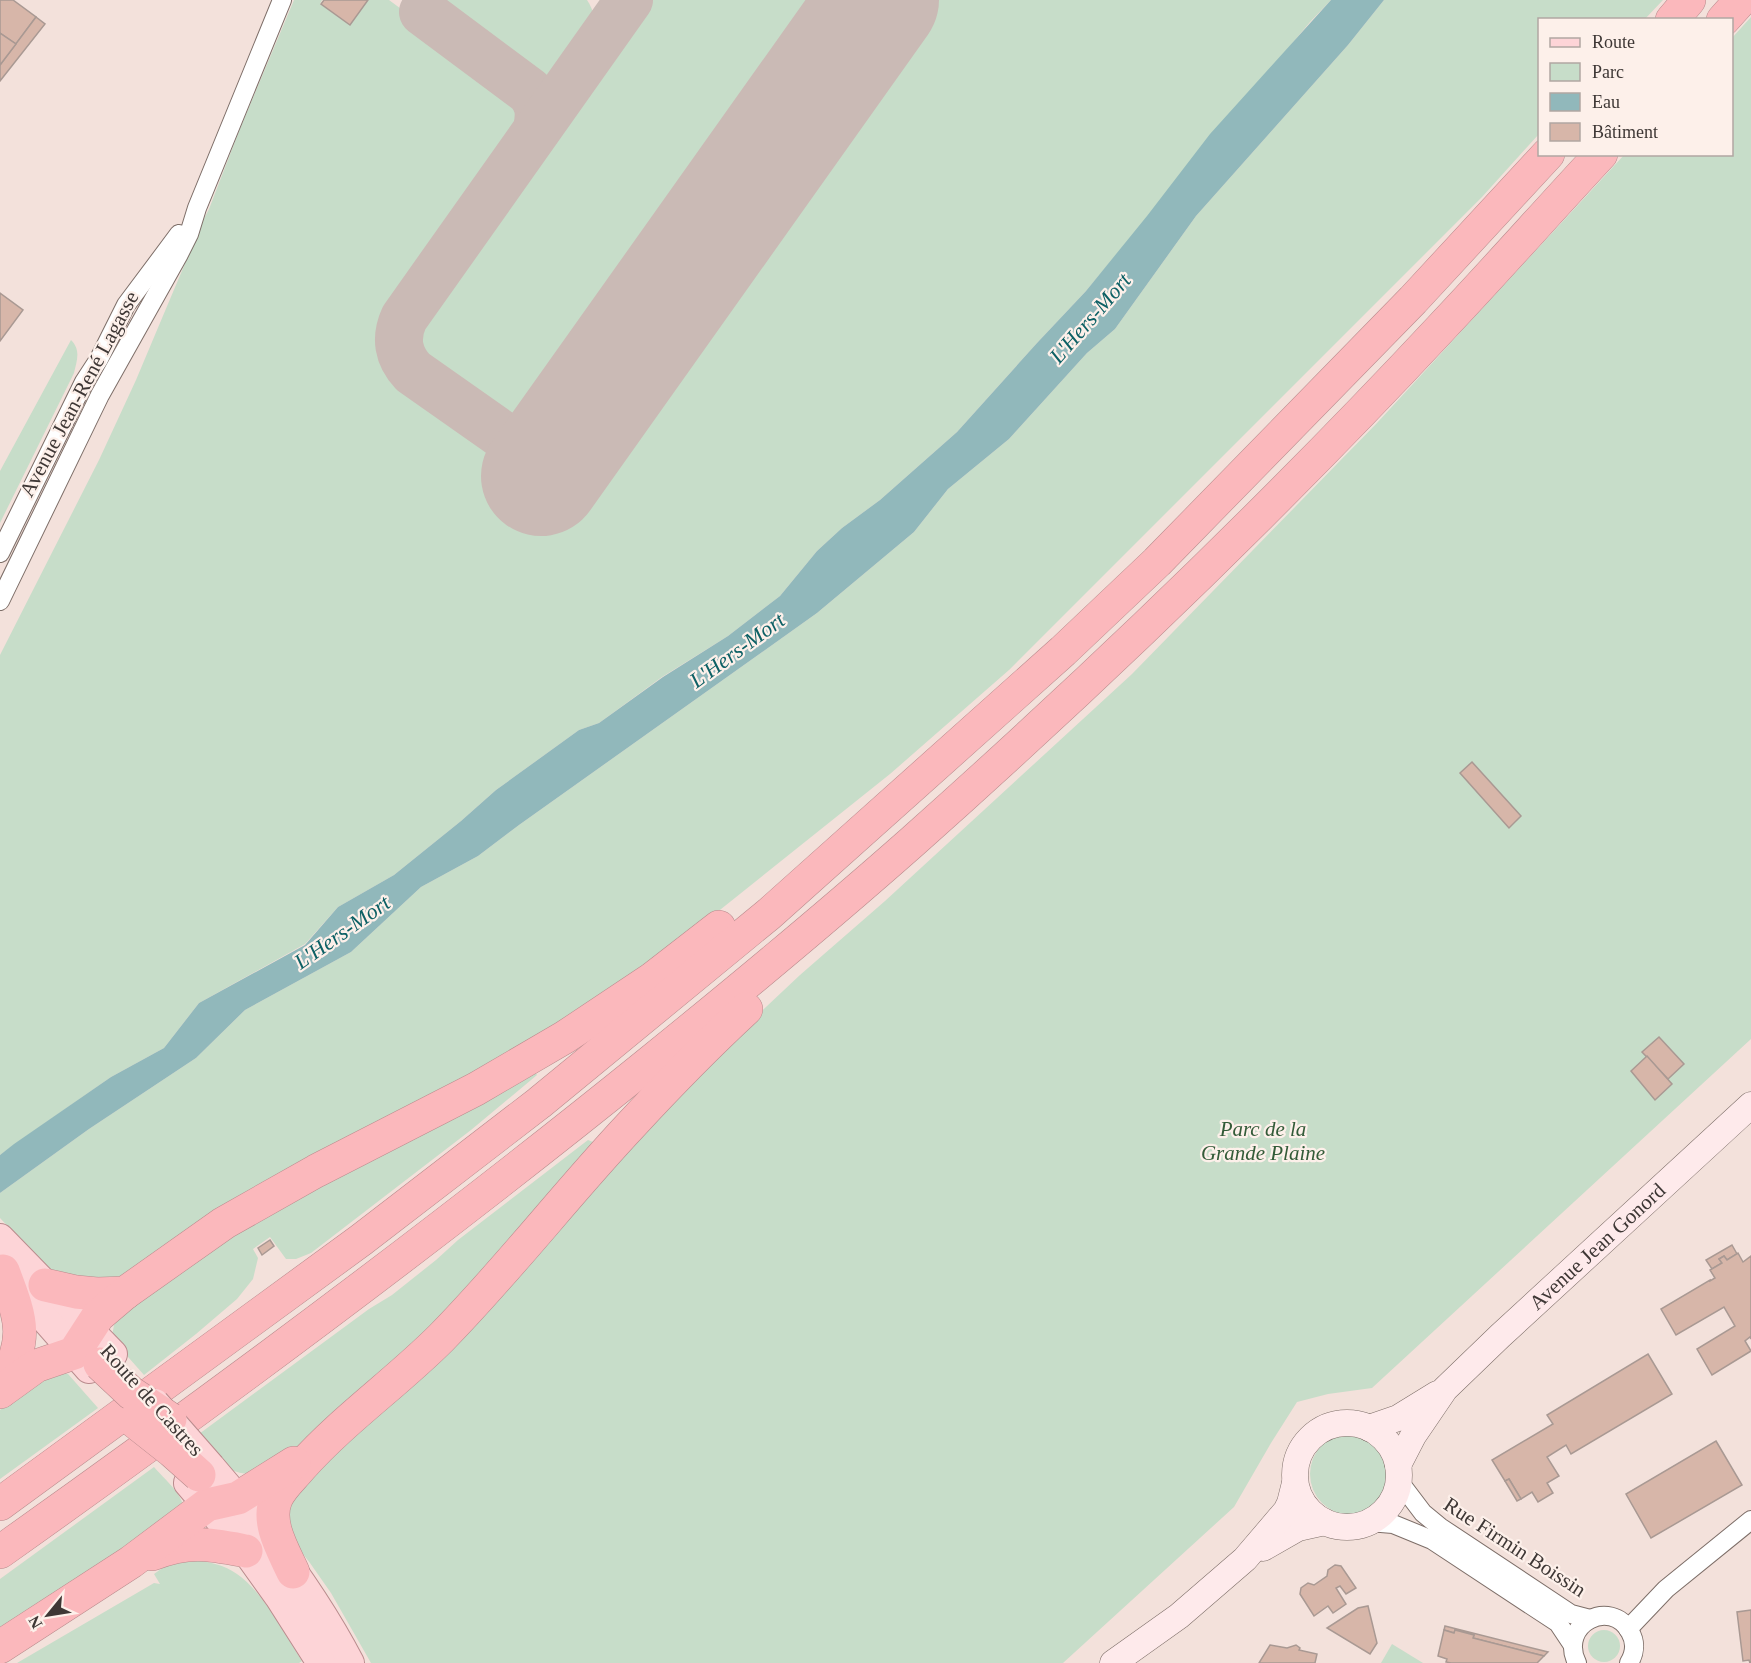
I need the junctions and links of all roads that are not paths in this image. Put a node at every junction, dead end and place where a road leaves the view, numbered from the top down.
1 (282, 0) edge
2 (1689, 0) edge
3 (1741, 0) edge
4 (1674, 18) edge
5 (1726, 18) edge
6 (1546, 156) edge
7 (1598, 156) edge
8 (198, 208) junction
9 (126, 305) junction
10 (144, 316) junction
11 (0, 553) edge
12 (0, 601) edge
13 (909, 844) junction
14 (786, 898) junction
15 (1751, 1105) edge
16 (0, 1238) edge
17 (8, 1266) edge
18 (45, 1285) junction
19 (125, 1293) junction
20 (93, 1354) junction
21 (1445, 1389) junction
22 (0, 1392) edge
23 (170, 1419) joint
24 (134, 1421) joint
25 (1370, 1428) junction
26 (318, 1448) junction
27 (1398, 1473) junction
28 (201, 1483) junction
29 (1295, 1483) junction
30 (238, 1498) junction
31 (0, 1504) edge
32 (1751, 1520) edge
33 (1324, 1522) junction
34 (1369, 1522) junction
35 (0, 1552) edge
36 (1245, 1558) junction
37 (131, 1562) junction
38 (268, 1566) junction
39 (1590, 1619) junction
40 (1628, 1629) junction
41 (1572, 1644) junction
42 (0, 1647) edge
43 (1632, 1655) edge
44 (321, 1663) edge
45 (350, 1663) edge
46 (1113, 1663) edge
47 (1576, 1663) edge
48 (1647, 1663) edge

1 - 8 street, Avenue Jean-René Lagasse
2 - 4 highway
3 - 5 highway
6 - 14 highway
7 - 13 highway
8 - 9 street, Avenue Jean-René Lagasse
8 - 10 street, Avenue Jean-René Lagasse
9 - 10 street
9 - 11 street, Avenue Jean-René Lagasse
10 - 12 street, Avenue Jean-René Lagasse
13 - 26 highway
13 - 35 highway
14 - 19 highway
14 - 31 highway
15 - 21 street, Avenue Jean Gonord
16 - 17 main road, Route de Castres
17 - 18 main road, Route de Castres
17 - 20 main road, Route de Castres
17 - 22 highway
18 - 19 highway
18 - 20 main road, Route de Castres
19 - 20 highway
20 - 22 highway
20 - 23 highway, bridge
20 - 24 main road, Route de Castres
21 - 25 street, Avenue Jean Gonord
21 - 27 street, Avenue Jean Gonord
23 - 28 main road, Route de Castres, bridge
24 - 28 highway, bridge
25 - 27 street
25 - 29 street, Avenue Jean Gonord
26 - 30 highway
26 - 38 highway
27 - 34 street, Avenue Jean Gonord
27 - 39 street, Rue Firmin Boissin
28 - 30 highway
28 - 37 highway
28 - 38 main road, Route de Castres
29 - 33 street
29 - 36 street, Avenue Jean Gonord
30 - 38 main road
32 - 40 street
33 - 34 street, Avenue Jean Gonord
33 - 36 street, Avenue Jean Gonord
34 - 41 street, Rue Firmin Boissin
36 - 46 street, Avenue Jean Gonord
37 - 38 highway
37 - 42 highway
38 - 44 main road
38 - 45 main road
39 - 40 street, Rue Firmin Boissin
39 - 41 street
40 - 43 street
41 - 47 street
43 - 48 street

